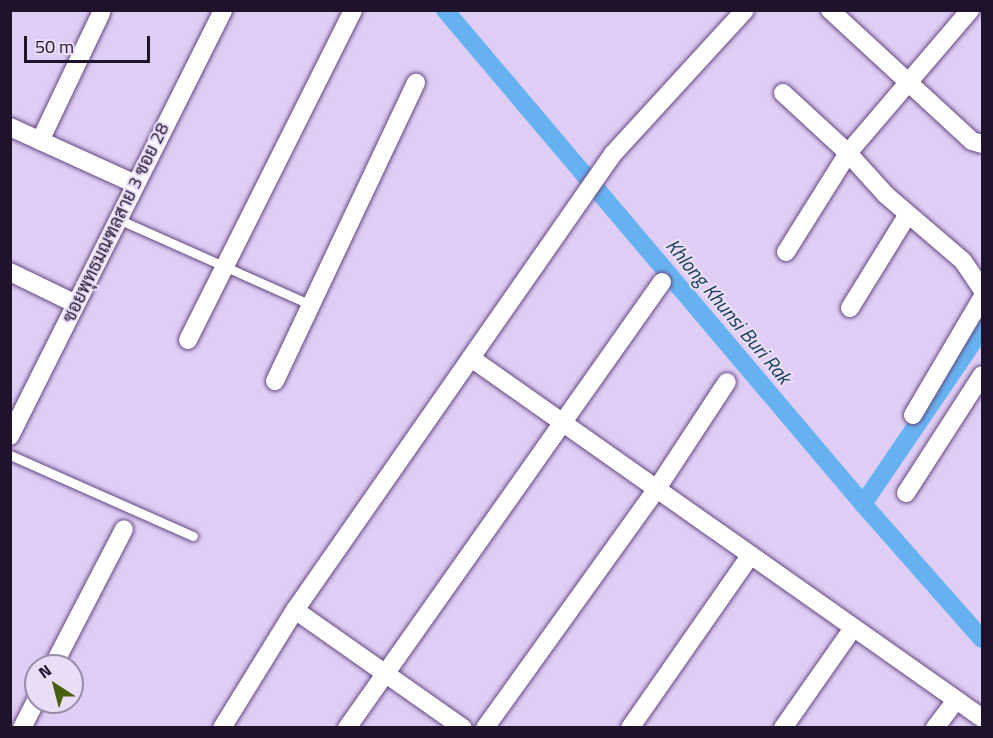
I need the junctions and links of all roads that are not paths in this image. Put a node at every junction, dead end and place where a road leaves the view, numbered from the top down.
1 (223, 10) edge
2 (353, 10) edge
3 (745, 10) edge
4 (830, 10) edge
5 (970, 10) edge
6 (101, 13) dead end
7 (910, 82) junction
8 (416, 83) dead end
9 (783, 93) dead end
10 (10, 127) edge
11 (40, 141) junction
12 (982, 144) edge
13 (848, 153) junction
14 (135, 184) junction
15 (908, 214) junction
16 (118, 219) junction
17 (786, 252) dead end
18 (224, 267) junction
19 (10, 272) edge
20 (662, 282) dead end
21 (982, 289) edge
22 (982, 298) edge
23 (76, 303) junction
24 (309, 304) junction
25 (850, 308) dead end
26 (188, 340) dead end
27 (471, 358) junction
28 (982, 375) edge
29 (275, 381) dead end
30 (727, 382) dead end
31 (913, 415) dead end
32 (563, 422) junction
33 (10, 436) edge
34 (10, 455) edge
35 (656, 490) junction
36 (906, 493) dead end
37 (124, 529) dead end
38 (194, 536) dead end
39 (750, 556) junction
40 (295, 610) junction
41 (853, 628) junction
42 (59, 654) edge
43 (386, 673) junction
44 (956, 699) junction
45 (29, 714) edge
46 (982, 718) edge
47 (22, 728) edge
48 (222, 728) edge
49 (347, 728) edge
50 (463, 728) edge
51 (485, 728) edge
52 (630, 728) edge
53 (783, 728) edge
54 (936, 728) edge

1 - 14 street, ซอยพุทธมณฑลสาย 3 ซอย 28
2 - 18 street
3 - 27 street
4 - 7 street
5 - 7 street
6 - 11 street
7 - 12 street
7 - 13 street
8 - 24 street
9 - 13 street
10 - 11 street
11 - 14 street
13 - 15 street
13 - 17 street
14 - 16 street, ซอยพุทธมณฑลสาย 3 ซอย 28
15 - 21 street
15 - 25 street
16 - 18 lane
16 - 23 street, ซอยพุทธมณฑลสาย 3 ซอย 28
18 - 24 lane
18 - 26 street
19 - 23 street
20 - 32 street
22 - 31 street
23 - 33 street, ซอยพุทธมณฑลสาย 3 ซอย 28
24 - 29 street
27 - 32 street
27 - 40 street
28 - 36 street
30 - 35 street
32 - 35 street
32 - 43 street
34 - 38 lane
35 - 39 street
35 - 51 street
37 - 42 street
39 - 41 street
39 - 52 street
40 - 43 street
40 - 48 street
41 - 44 street
41 - 53 street
43 - 49 street
43 - 50 street
44 - 46 street
44 - 54 street
45 - 47 street

